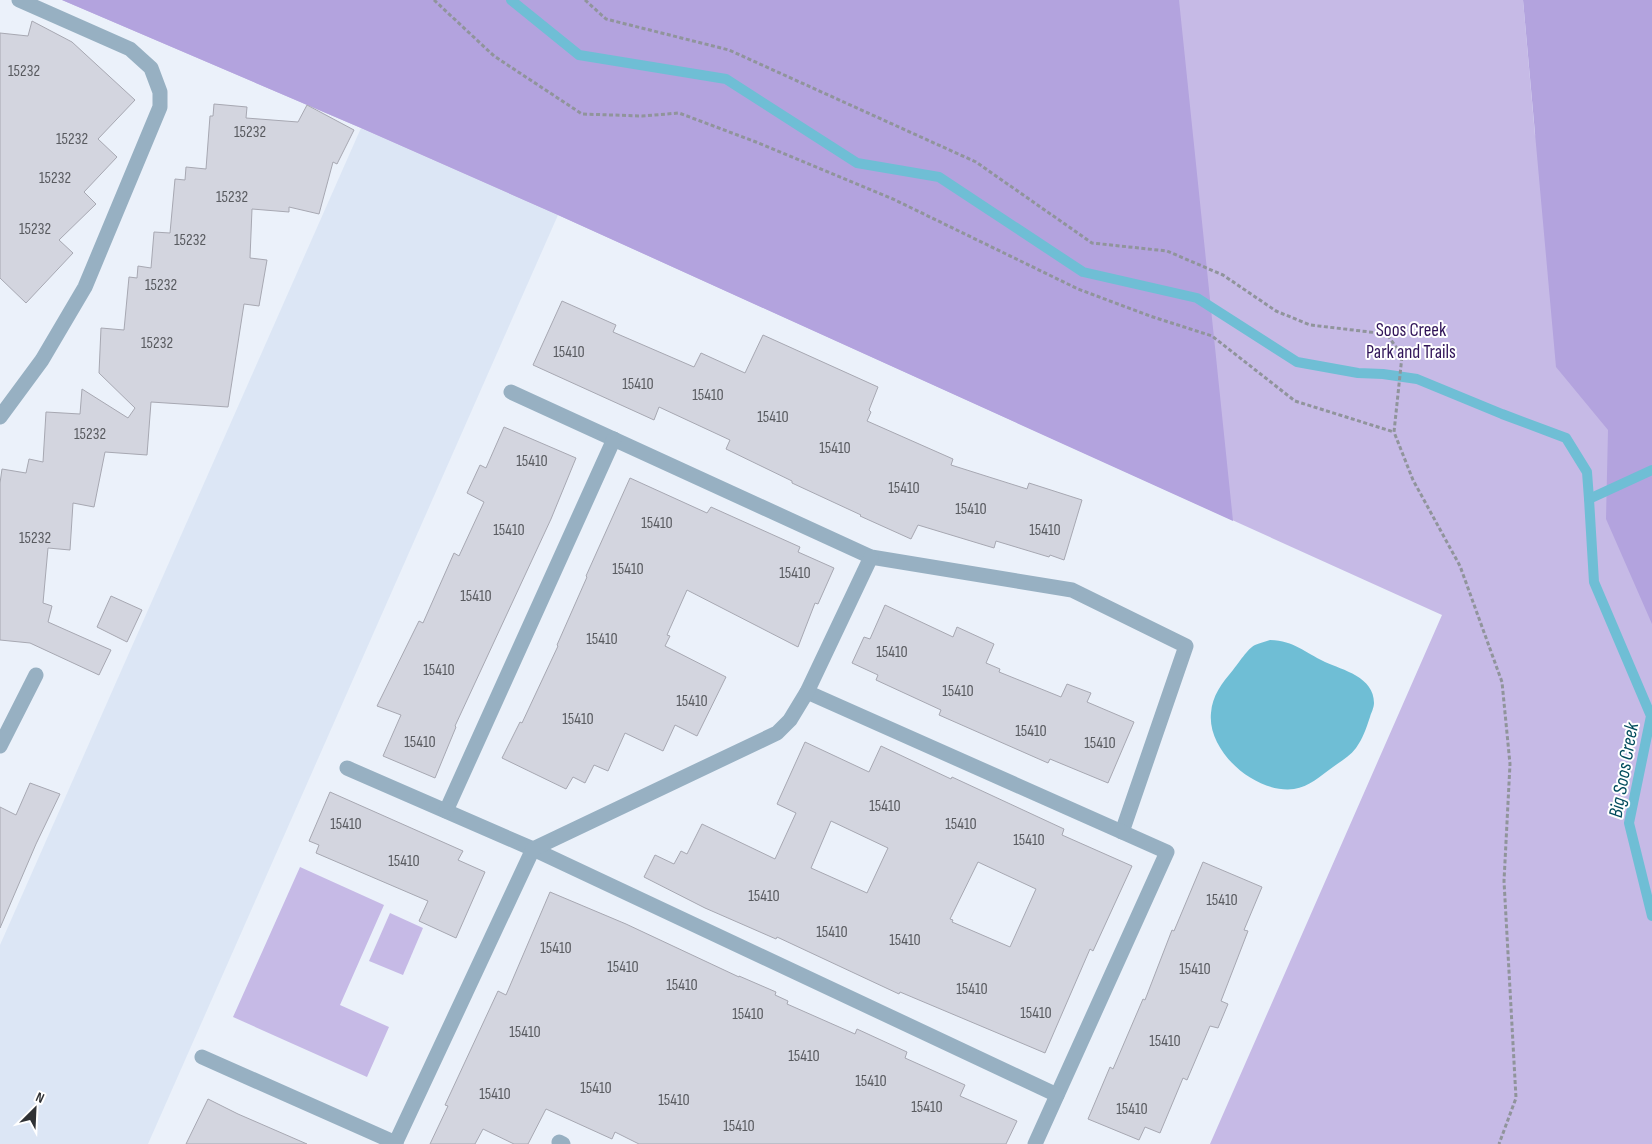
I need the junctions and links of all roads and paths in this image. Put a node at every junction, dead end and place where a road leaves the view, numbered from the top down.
1 (19, 0) edge
2 (434, 0) edge
3 (585, 0) edge
4 (511, 392) dead end
5 (0, 417) edge
6 (1394, 432) junction
7 (614, 439) junction
8 (871, 557) junction
9 (36, 675) dead end
10 (807, 692) junction
11 (0, 746) edge
12 (347, 768) dead end
13 (446, 811) junction
14 (1122, 832) junction
15 (533, 849) junction
16 (202, 1058) dead end
17 (1057, 1095) junction
18 (395, 1144) edge
19 (1035, 1144) edge
20 (1500, 1144) edge

1 - 5 lane
2 - 6 path
3 - 6 path
4 - 7 lane
6 - 20 path
7 - 8 lane
7 - 13 lane
8 - 10 lane
8 - 14 lane
9 - 11 lane
10 - 14 lane
10 - 15 lane
12 - 13 lane
13 - 15 lane
14 - 17 lane
15 - 17 lane
15 - 18 lane
16 - 18 lane
17 - 19 lane

